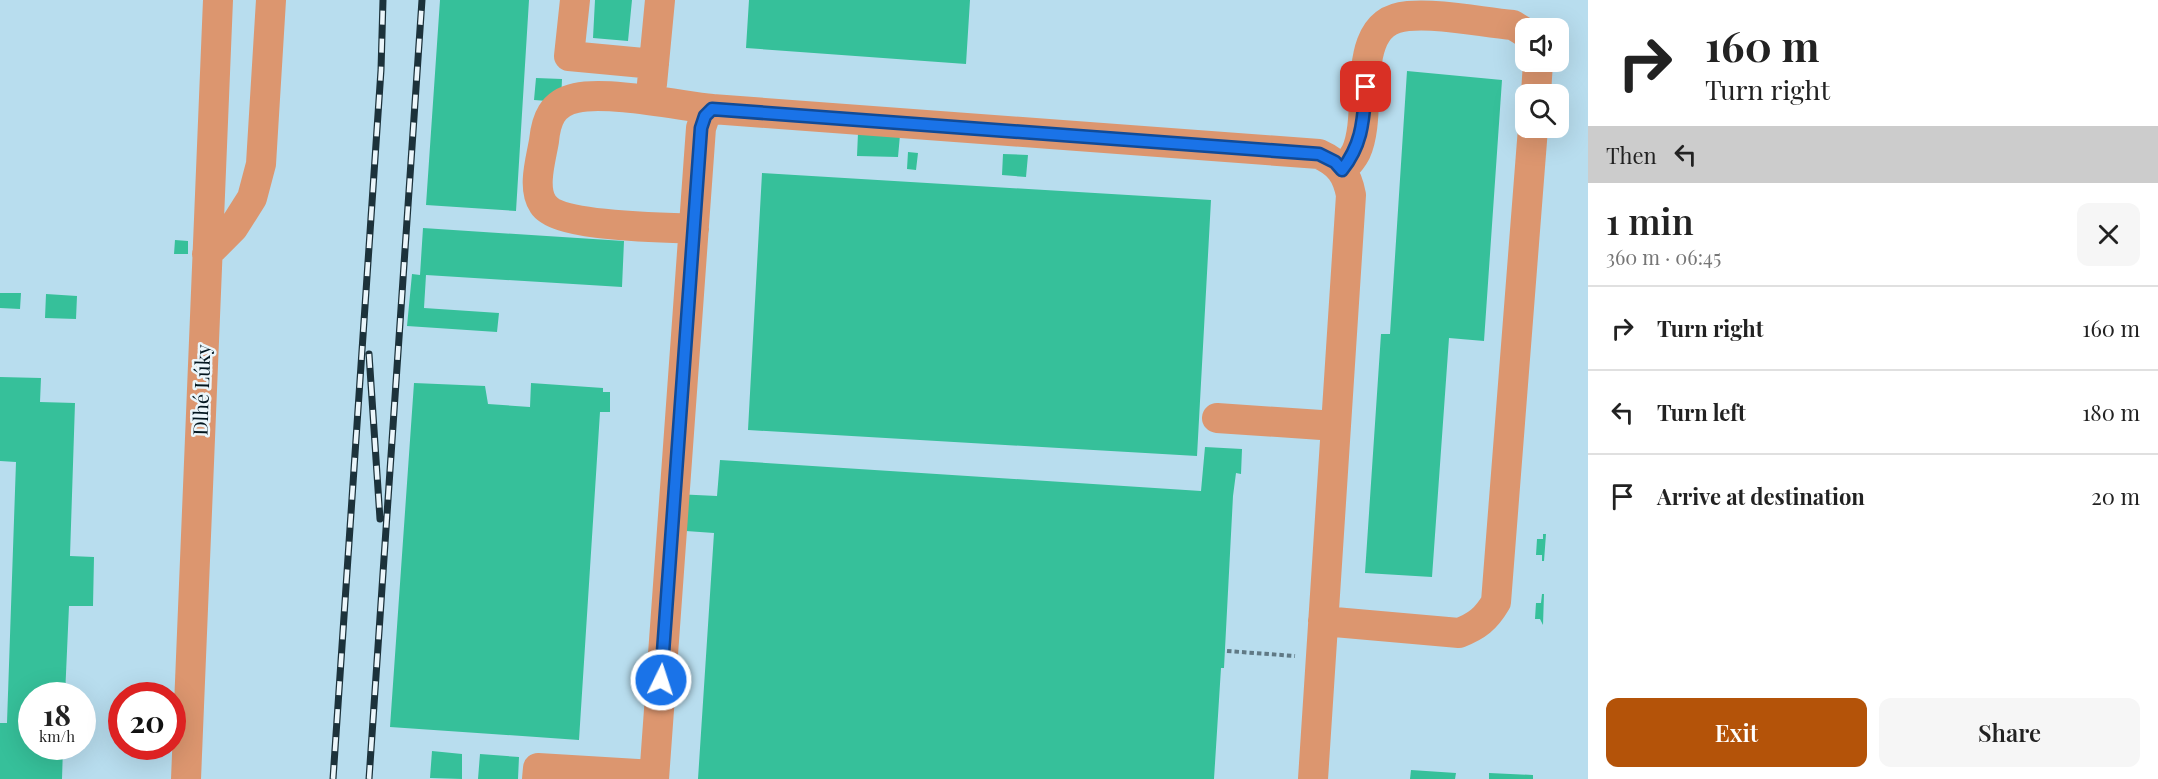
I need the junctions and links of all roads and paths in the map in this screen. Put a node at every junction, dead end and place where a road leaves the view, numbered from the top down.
1 (271, 0) edge
2 (575, 0) edge
3 (660, 0) edge
4 (221, 7) edge
5 (1515, 26) edge
6 (654, 64) junction
7 (650, 102) junction
8 (712, 109) junction
9 (1532, 138) edge
10 (1342, 170) junction
11 (694, 229) junction
12 (207, 254) junction
13 (1216, 418) dead end
14 (1336, 426) junction
15 (1323, 621) junction
16 (1227, 651) dead end
17 (1321, 658) junction
18 (654, 777) edge
19 (186, 779) edge
20 (537, 779) edge
21 (1313, 779) edge

1 - 12 lane
2 - 6 lane
3 - 6 lane
4 - 12 lane, Dlhé Lúky
5 - 10 lane
6 - 7 lane
7 - 8 lane
7 - 11 lane
8 - 10 lane
8 - 11 lane
9 - 15 lane
10 - 14 lane
11 - 18 lane
12 - 19 lane, Dlhé Lúky
13 - 14 lane
14 - 15 lane
15 - 17 lane
16 - 17 path
17 - 21 lane
18 - 20 lane

